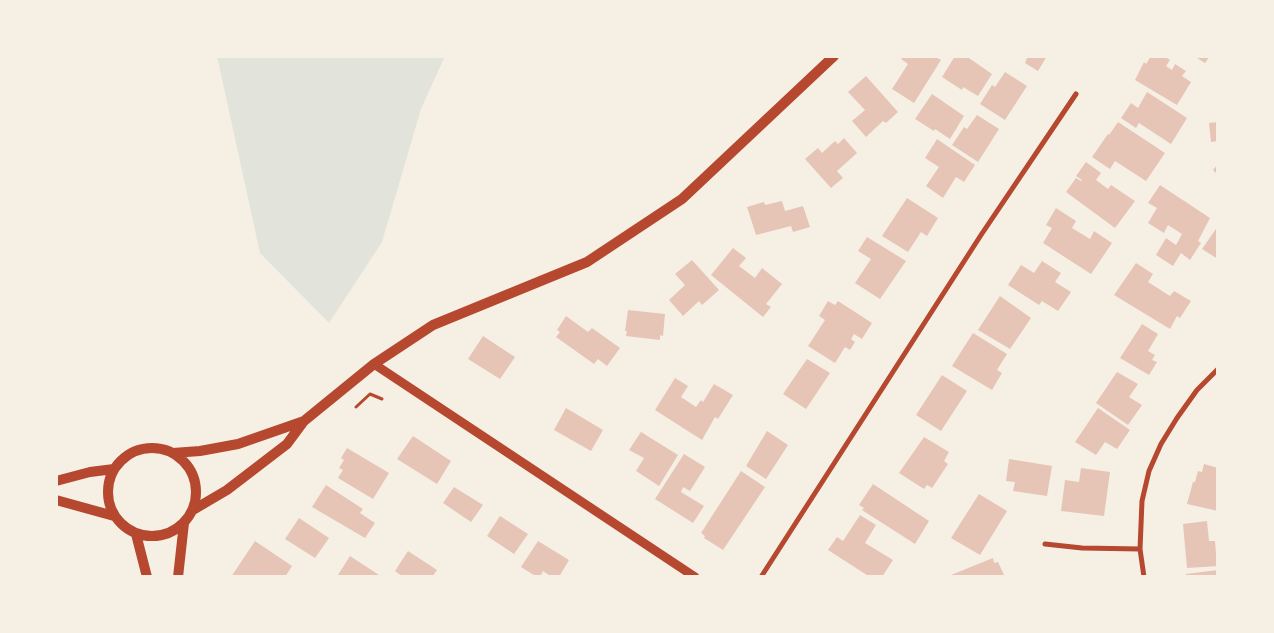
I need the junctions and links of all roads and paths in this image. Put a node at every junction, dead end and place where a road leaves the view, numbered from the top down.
1 (834, 56) edge
2 (1076, 94) dead end
3 (374, 364) junction
4 (1218, 369) edge
5 (382, 399) dead end
6 (356, 407) dead end
7 (304, 421) junction
8 (173, 453) junction
9 (114, 469) junction
10 (56, 481) edge
11 (56, 500) edge
12 (193, 510) junction
13 (114, 516) junction
14 (184, 523) junction
15 (136, 534) junction
16 (1045, 544) dead end
17 (1140, 549) junction
18 (148, 577) edge
19 (178, 577) edge
20 (695, 577) edge
21 (761, 577) edge
22 (1144, 577) edge

1 - 3 main road
2 - 21 street
3 - 7 main road
3 - 20 street
4 - 17 street
5 - 6 path
7 - 8 main road
7 - 12 main road
8 - 9 main road
8 - 12 main road
9 - 10 main road
9 - 13 main road
11 - 13 main road
12 - 14 main road
13 - 15 main road
14 - 15 main road
14 - 19 main road
15 - 18 main road
16 - 17 street
17 - 22 street

